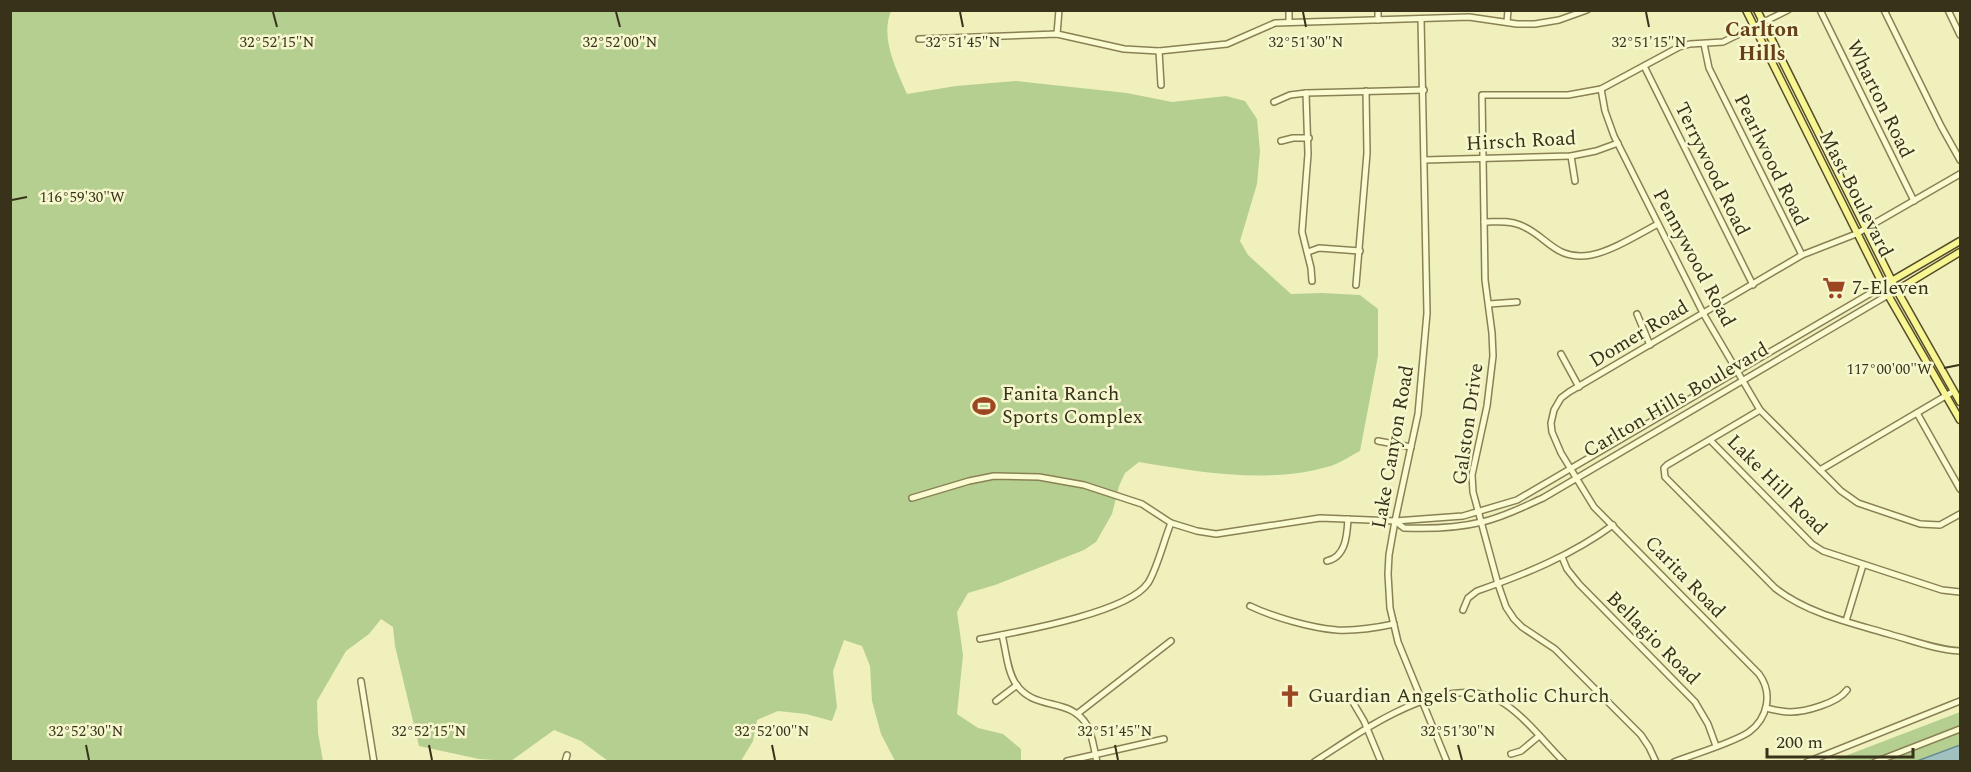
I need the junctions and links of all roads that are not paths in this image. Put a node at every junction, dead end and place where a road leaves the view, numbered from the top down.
1 (1059, 10) edge
2 (1289, 10) edge
3 (1378, 10) edge
4 (1508, 10) edge
5 (1587, 10) edge
6 (1746, 10) edge
7 (1756, 10) edge
8 (1788, 10) edge
9 (1820, 10) edge
10 (1884, 10) edge
11 (1948, 10) edge
12 (1421, 19) junction
13 (1378, 20) junction
14 (1289, 22) junction
15 (1507, 22) junction
16 (1763, 22) junction
17 (1754, 27) junction
18 (1057, 34) junction
19 (1960, 35) edge
20 (919, 39) dead end
21 (1704, 44) junction
22 (1159, 51) junction
23 (1644, 66) junction
24 (1161, 85) dead end
25 (1601, 89) junction
26 (1424, 90) junction
27 (1366, 92) junction
28 (1306, 93) junction
29 (1274, 102) dead end
30 (1309, 138) junction
31 (1281, 141) dead end
32 (1618, 143) junction
33 (1571, 156) junction
34 (1483, 157) junction
35 (1424, 160) junction
36 (1960, 160) edge
37 (1960, 174) edge
38 (1575, 181) dead end
39 (1914, 201) junction
40 (1484, 222) junction
41 (1658, 224) junction
42 (1865, 229) junction
43 (1856, 234) junction
44 (1960, 242) edge
45 (1360, 251) junction
46 (1308, 252) junction
47 (1960, 252) edge
48 (1802, 255) junction
49 (1312, 281) dead end
50 (1892, 281) junction
51 (1356, 285) dead end
52 (1753, 285) junction
53 (1883, 286) junction
54 (1897, 290) junction
55 (1888, 295) junction
56 (1517, 302) dead end
57 (1489, 304) junction
58 (1703, 313) junction
59 (1637, 315) dead end
60 (1650, 345) junction
61 (1561, 354) dead end
62 (1738, 372) junction
63 (1743, 380) junction
64 (1579, 387) junction
65 (1954, 391) junction
66 (1947, 396) junction
67 (1960, 402) edge
68 (1760, 410) junction
69 (1917, 413) junction
70 (1960, 420) edge
71 (1710, 440) junction
72 (1378, 441) dead end
73 (1411, 447) junction
74 (1571, 469) junction
75 (1820, 470) junction
76 (1576, 478) junction
77 (1960, 489) edge
78 (912, 498) dead end
79 (1478, 513) junction
80 (1960, 514) edge
81 (1348, 519) junction
82 (1395, 521) junction
83 (1481, 522) junction
84 (1171, 523) junction
85 (1613, 525) junction
86 (1562, 557) junction
87 (1327, 561) dead end
88 (1863, 565) junction
89 (1498, 584) junction
90 (1960, 592) edge
91 (1250, 606) dead end
92 (1463, 610) dead end
93 (1846, 621) junction
94 (1394, 624) junction
95 (1002, 635) junction
96 (980, 639) dead end
97 (1171, 641) dead end
98 (1960, 651) edge
99 (361, 681) dead end
100 (1017, 685) junction
101 (1847, 690) dead end
102 (1352, 699) dead end
103 (996, 701) dead end
104 (1960, 701) edge
105 (1422, 702) junction
106 (1766, 708) junction
107 (1077, 714) junction
108 (1367, 727) junction
109 (1960, 729) edge
110 (1539, 736) junction
111 (1164, 739) dead end
112 (1716, 746) junction
113 (1095, 754) junction
114 (1511, 754) dead end
115 (1068, 761) edge
116 (374, 762) edge
117 (1097, 762) edge
118 (1314, 762) edge
119 (1381, 762) edge
120 (1447, 762) edge
121 (1564, 762) edge
122 (1656, 762) edge
123 (1674, 762) edge
124 (1807, 762) edge
125 (1875, 762) edge

1 - 18 street
2 - 14 street
3 - 13 street
4 - 15 street
5 - 15 street
6 - 17 main road, Mast Boulevard
7 - 16 main road, Mast Boulevard
8 - 16 street
9 - 39 street, Wharton Road
10 - 36 street
11 - 19 street
12 - 13 street
12 - 15 street
12 - 26 street, Lake Canyon Road
13 - 14 street
14 - 22 street
16 - 17 street
16 - 42 main road, Mast Boulevard
17 - 21 street
17 - 43 main road, Mast Boulevard
18 - 20 street
18 - 22 street
21 - 23 street
21 - 48 street, Pearlwood Road
22 - 24 street
23 - 25 street
23 - 52 street, Terrywood Road
25 - 32 street, Pennywood Road
25 - 34 street, Galston Drive
26 - 27 street
26 - 35 street, Lake Canyon Road
27 - 28 street
27 - 45 street
28 - 29 street
28 - 30 street
30 - 31 street
30 - 46 street
32 - 33 street, Hirsch Road
32 - 41 street, Pennywood Road
33 - 34 street, Hirsch Road
33 - 38 street
34 - 35 street, Hirsch Road
34 - 40 street, Galston Drive
35 - 73 street, Lake Canyon Road
37 - 39 street, Domer Road
39 - 42 street, Domer Road
40 - 41 street
40 - 57 street, Galston Drive
41 - 58 street, Pennywood Road
42 - 43 street, Domer Road
42 - 50 main road, Mast Boulevard
43 - 48 street, Domer Road
43 - 53 main road, Mast Boulevard
44 - 50 main road, Carlton Hills Boulevard
45 - 46 street
45 - 51 street
46 - 49 street
47 - 54 main road, Carlton Hills Boulevard
48 - 52 street, Domer Road
50 - 53 main road, Carlton Hills Boulevard
50 - 54 main road, Mast Boulevard
52 - 58 street, Domer Road
53 - 55 main road, Mast Boulevard
53 - 62 street, Carlton Hills Boulevard
54 - 55 main road, Carlton Hills Boulevard
54 - 65 main road, Mast Boulevard
55 - 63 street, Carlton Hills Boulevard
55 - 66 main road, Mast Boulevard
56 - 57 street
57 - 79 street, Galston Drive
58 - 60 street, Domer Road
58 - 62 street, Pennywood Road
59 - 60 street
60 - 64 street, Domer Road
61 - 64 street
62 - 63 street, Pennywood Road
62 - 74 street, Carlton Hills Boulevard
63 - 68 street, Pennywood Road
63 - 76 street, Carlton Hills Boulevard
64 - 74 street, Domer Road
65 - 66 street
65 - 67 main road, Mast Boulevard
66 - 69 street
66 - 70 main road, Mast Boulevard
68 - 71 street
68 - 75 street, Pennywood Road
69 - 75 street
69 - 77 street
71 - 88 street, Lake Hill Road
71 - 93 street
72 - 73 street
73 - 82 street, Lake Canyon Road
74 - 76 street, Carita Road
74 - 79 street, Carlton Hills Boulevard
75 - 80 street, Pennywood Road
76 - 83 street, Carlton Hills Boulevard
76 - 85 street, Carita Road
78 - 84 street, Carlton Hills Boulevard
79 - 82 street, Carlton Hills Boulevard
79 - 83 street, Galston Drive
81 - 82 street, Carlton Hills Boulevard
81 - 84 street, Carlton Hills Boulevard
81 - 87 street
82 - 83 street, Carlton Hills Boulevard
82 - 94 street, Lake Canyon Road
83 - 89 street, Galston Drive
84 - 95 street
85 - 86 street
85 - 106 street, Carita Road
86 - 89 street
86 - 112 street, Bellagio Road
88 - 90 street, Lake Hill Road
88 - 93 street
89 - 92 street
89 - 122 street, Galston Drive
91 - 94 street
93 - 98 street
94 - 105 street, Lake Canyon Road
95 - 96 street
95 - 100 street
97 - 107 street
99 - 116 street
100 - 103 street
100 - 107 street
101 - 106 street
102 - 108 street
104 - 124 street
105 - 108 street
105 - 110 street
105 - 120 street, Lake Canyon Road
106 - 112 street
107 - 113 street
108 - 118 street
108 - 119 street
109 - 125 street
110 - 114 street
110 - 121 street
111 - 113 street
112 - 123 street
113 - 115 street
113 - 117 street

